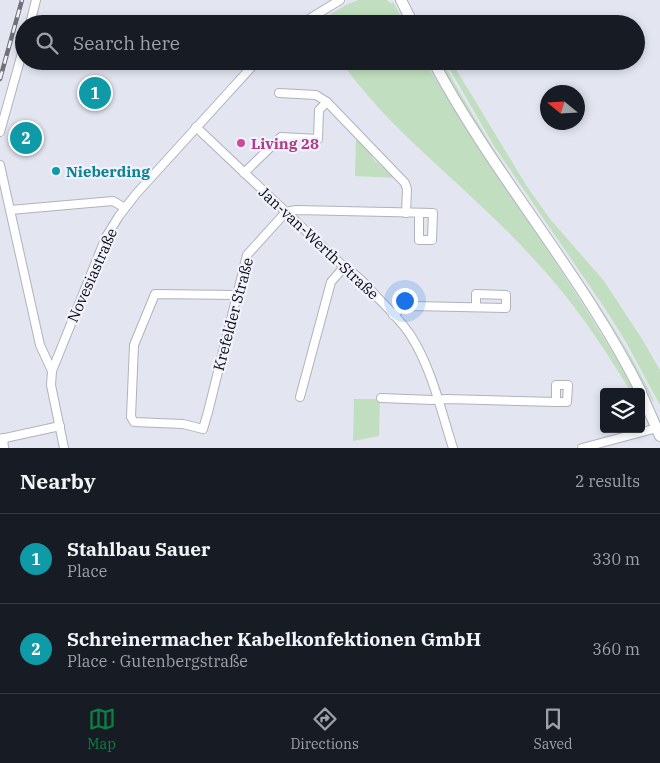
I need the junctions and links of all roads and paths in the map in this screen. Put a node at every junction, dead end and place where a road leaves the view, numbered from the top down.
1 (37, 0) edge
2 (340, 0) edge
3 (401, 0) edge
4 (33, 15) edge
5 (316, 15) edge
6 (408, 15) edge
7 (17, 70) edge
8 (249, 70) edge
9 (438, 70) edge
10 (279, 93) dead end
11 (327, 102) junction
12 (196, 127) junction
13 (0, 132) edge
14 (0, 164) edge
15 (244, 173) junction
16 (125, 208) junction
17 (10, 210) junction
18 (286, 212) junction
19 (406, 213) junction
20 (420, 213) dead end
21 (344, 267) junction
22 (236, 296) junction
23 (476, 307) dead end
24 (393, 315) junction
25 (52, 370) junction
26 (639, 388) edge
27 (300, 397) dead end
28 (381, 398) dead end
29 (438, 400) junction
30 (645, 400) edge
31 (556, 402) dead end
32 (60, 426) junction
33 (659, 430) edge
34 (1, 438) edge
35 (4, 448) edge
36 (64, 448) edge
37 (453, 448) edge
38 (582, 448) edge

1 - 4 street
2 - 5 street
3 - 6 main road
7 - 13 street
8 - 12 street, Novesiastraße
9 - 26 main road
10 - 11 street
11 - 15 street
11 - 19 street
12 - 15 street, Jan-van-Werth-Straße
12 - 16 street, Novesiastraße
14 - 17 street
15 - 18 street, Jan-van-Werth-Straße
16 - 17 street
16 - 25 street, Novesiastraße
17 - 25 street
18 - 19 street
18 - 21 street, Jan-van-Werth-Straße
18 - 22 street, Krefelder Straße
19 - 20 street
21 - 24 street, Jan-van-Werth-Straße
21 - 27 street
22 - 22 street, Krefelder Straße
23 - 24 street
24 - 29 street, Jan-van-Werth-Straße
25 - 32 street, Novesiastraße
28 - 29 street
29 - 31 street
29 - 37 street, Jan-van-Werth-Straße
30 - 33 main road
32 - 34 street
32 - 36 street, Novesiastraße
33 - 38 street
34 - 35 street

